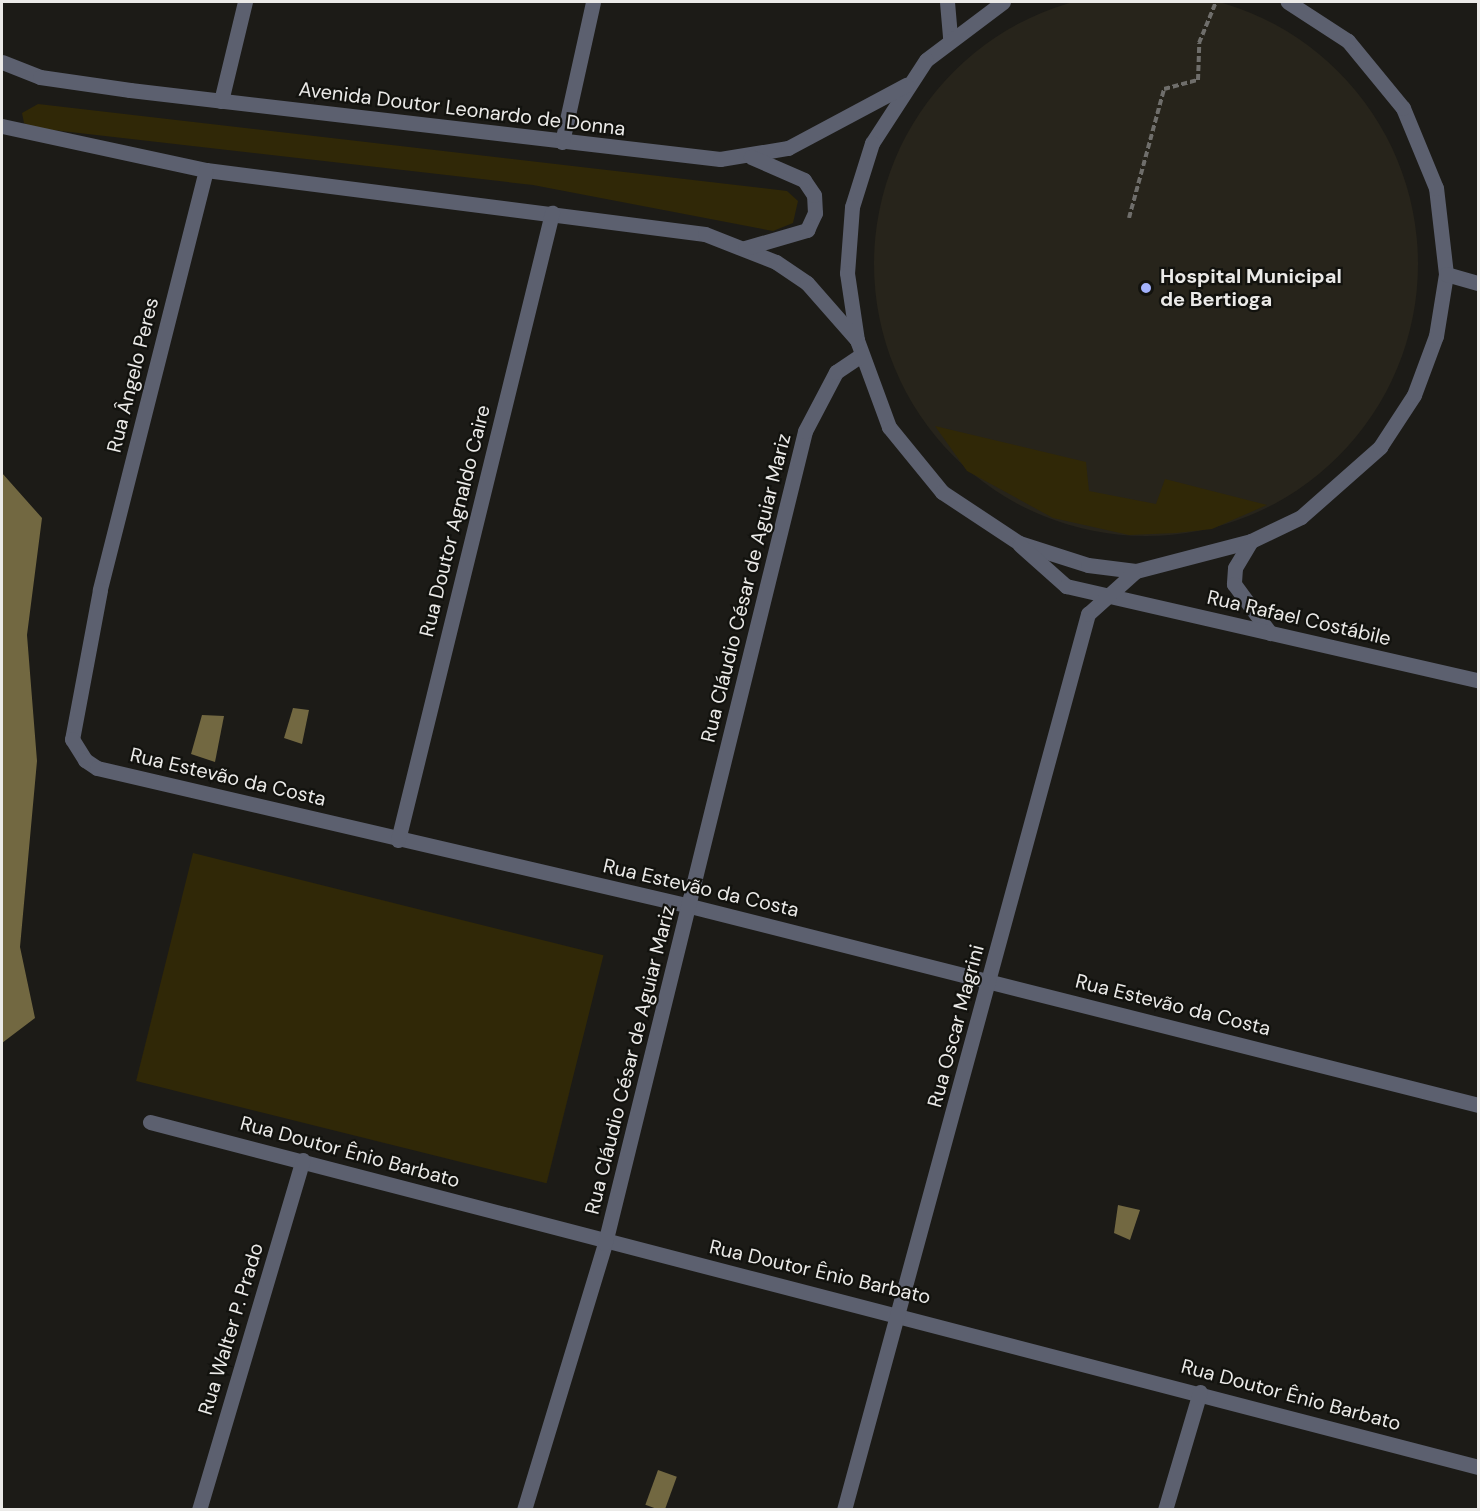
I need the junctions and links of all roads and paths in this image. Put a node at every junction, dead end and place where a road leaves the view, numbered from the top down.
1 (245, 2) edge
2 (593, 2) edge
3 (947, 2) edge
4 (1003, 2) edge
5 (1216, 2) edge
6 (1288, 2) edge
7 (950, 38) junction
8 (2, 62) edge
9 (906, 85) junction
10 (221, 101) junction
11 (2, 126) edge
12 (562, 142) junction
13 (751, 157) junction
14 (206, 170) junction
15 (552, 213) junction
16 (1129, 218) dead end
17 (745, 248) junction
18 (1446, 274) junction
19 (1479, 283) edge
20 (859, 348) junction
21 (1251, 541) junction
22 (1019, 543) junction
23 (1136, 571) junction
24 (100, 590) joint
25 (1109, 596) junction
26 (1270, 633) junction
27 (1479, 680) edge
28 (398, 840) junction
29 (690, 906) junction
30 (991, 981) junction
31 (1479, 1105) edge
32 (150, 1122) dead end
33 (303, 1160) junction
34 (605, 1243) junction
35 (900, 1312) junction
36 (1200, 1392) junction
37 (1479, 1467) edge
38 (199, 1509) edge
39 (524, 1509) edge
40 (844, 1509) edge
41 (1165, 1509) edge

1 - 10 street
2 - 12 street
3 - 7 street
4 - 7 street
5 - 16 path
6 - 18 street
7 - 9 street
8 - 10 street, Avenida Doutor Leonardo de Donna
9 - 13 street, Avenida Doutor Leonardo de Donna
9 - 20 street
10 - 12 street, Avenida Doutor Leonardo de Donna
11 - 14 street
12 - 13 street, Avenida Doutor Leonardo de Donna
13 - 17 street
14 - 15 street
14 - 24 street, Rua Ângelo Peres
15 - 17 street
15 - 28 street, Rua Doutor Agnaldo Caire
17 - 20 street
18 - 19 street
18 - 21 street
20 - 22 street
20 - 29 street, Rua Cláudio César de Aguiar Mariz
21 - 23 street
21 - 26 street
22 - 23 street
22 - 25 street, Rua Rafael Costábile
23 - 25 street, Rua Oscar Magrini
24 - 28 street, Rua Estevão da Costa
25 - 26 street, Rua Rafael Costábile
25 - 30 street, Rua Oscar Magrini
26 - 27 street, Rua Rafael Costábile
28 - 29 street, Rua Estevão da Costa
29 - 30 street, Rua Estevão da Costa
29 - 34 street, Rua Cláudio César de Aguiar Mariz
30 - 31 street, Rua Estevão da Costa
30 - 35 street, Rua Oscar Magrini
32 - 33 street, Rua Doutor Ênio Barbato
33 - 34 street, Rua Doutor Ênio Barbato
33 - 38 street, Rua Walter P. Prado
34 - 35 street, Rua Doutor Ênio Barbato
34 - 39 street, Rua Cláudio César de Aguiar Mariz
35 - 36 street, Rua Doutor Ênio Barbato
35 - 40 street, Rua Oscar Magrini
36 - 37 street, Rua Doutor Ênio Barbato
36 - 41 street

